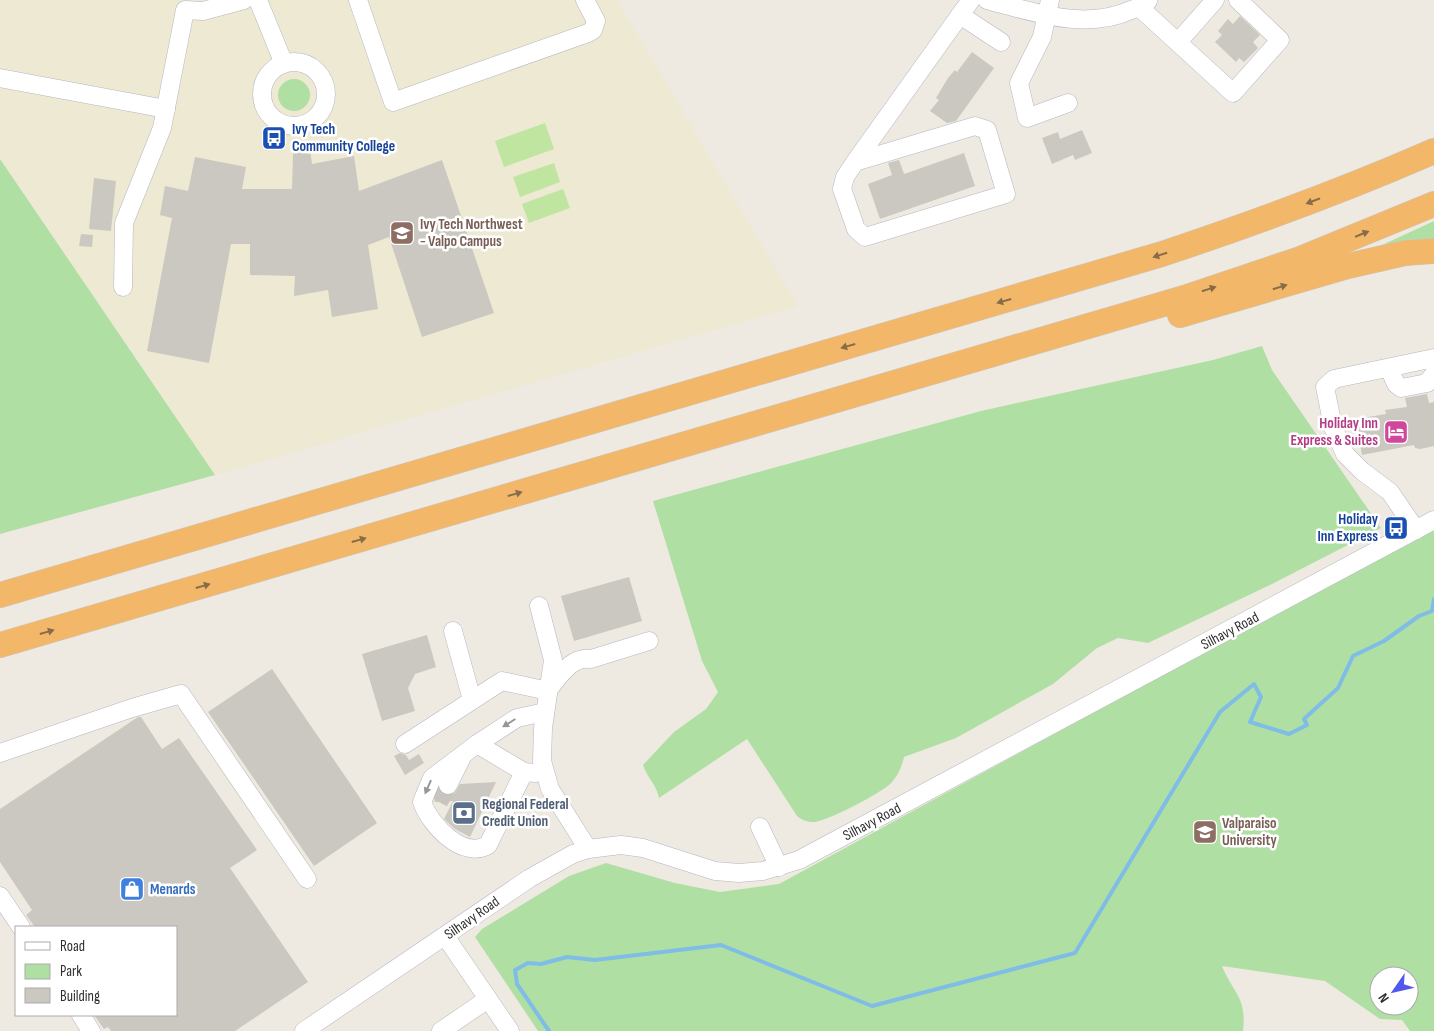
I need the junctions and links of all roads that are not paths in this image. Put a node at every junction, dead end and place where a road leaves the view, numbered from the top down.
1 (244, 0) edge
2 (258, 0) edge
3 (358, 0) edge
4 (585, 0) edge
5 (971, 0) edge
6 (987, 0) edge
7 (1215, 0) edge
8 (1238, 0) edge
9 (1144, 3) edge
10 (186, 5) edge
11 (1048, 8) edge
12 (960, 15) junction
13 (1001, 42) dead end
14 (1178, 42) junction
15 (284, 64) dead end
16 (0, 78) edge
17 (1068, 104) dead end
18 (166, 109) junction
19 (1434, 135) edge
20 (1434, 151) edge
21 (855, 162) junction
22 (1359, 184) junction
23 (1434, 204) edge
24 (1434, 251) edge
25 (123, 287) dead end
26 (978, 358) junction
27 (1434, 358) edge
28 (1388, 368) junction
29 (1434, 374) edge
30 (1434, 520) edge
31 (1416, 530) junction
32 (119, 560) junction
33 (0, 583) edge
34 (0, 595) edge
35 (538, 606) dead end
36 (453, 631) dead end
37 (649, 641) dead end
38 (0, 645) edge
39 (548, 691) junction
40 (472, 700) junction
41 (546, 712) junction
42 (405, 744) dead end
43 (470, 749) junction
44 (0, 753) edge
45 (524, 772) junction
46 (545, 774) junction
47 (448, 785) tunnel mouth
48 (439, 802) tunnel mouth
49 (432, 818) junction
50 (760, 827) dead end
51 (588, 849) junction
52 (779, 867) junction
53 (307, 879) dead end
54 (0, 896) edge
55 (20, 926) edge
56 (445, 936) junction
57 (488, 999) junction
58 (82, 1016) edge
59 (91, 1031) edge
60 (304, 1031) edge
61 (441, 1031) edge
62 (510, 1031) edge

1 - 10 street
2 - 15 street
3 - 4 street
5 - 12 street
6 - 11 street
7 - 14 street
8 - 14 street
9 - 11 street
9 - 14 street
10 - 18 street
11 - 17 street
12 - 13 street
12 - 21 street
16 - 18 street
18 - 25 street
19 - 22 highway
20 - 22 highway
21 - 21 street
22 -> 32 highway
26 -> 23 highway
26 -> 24 highway
38 -> 26 highway
27 - 28 street
28 - 29 street
28 - 31 street
30 - 31 street, Silhavy Road
31 - 52 street, Silhavy Road
32 - 33 highway
32 - 34 highway
35 - 39 street
36 - 40 street
37 - 39 street
39 - 40 street
39 - 41 street
40 - 42 street
41 -> 43 street
41 - 46 street
43 - 45 street
43 - 47 street
43 -> 49 street
44 - 53 street
45 - 46 street
45 - 49 street
46 - 51 street
48 - 49 street
50 - 52 street
51 - 52 street, Silhavy Road
51 - 56 street, Silhavy Road
54 - 55 street
56 - 57 street
56 - 60 street, Silhavy Road
57 - 61 street
57 - 62 street
58 - 59 street

